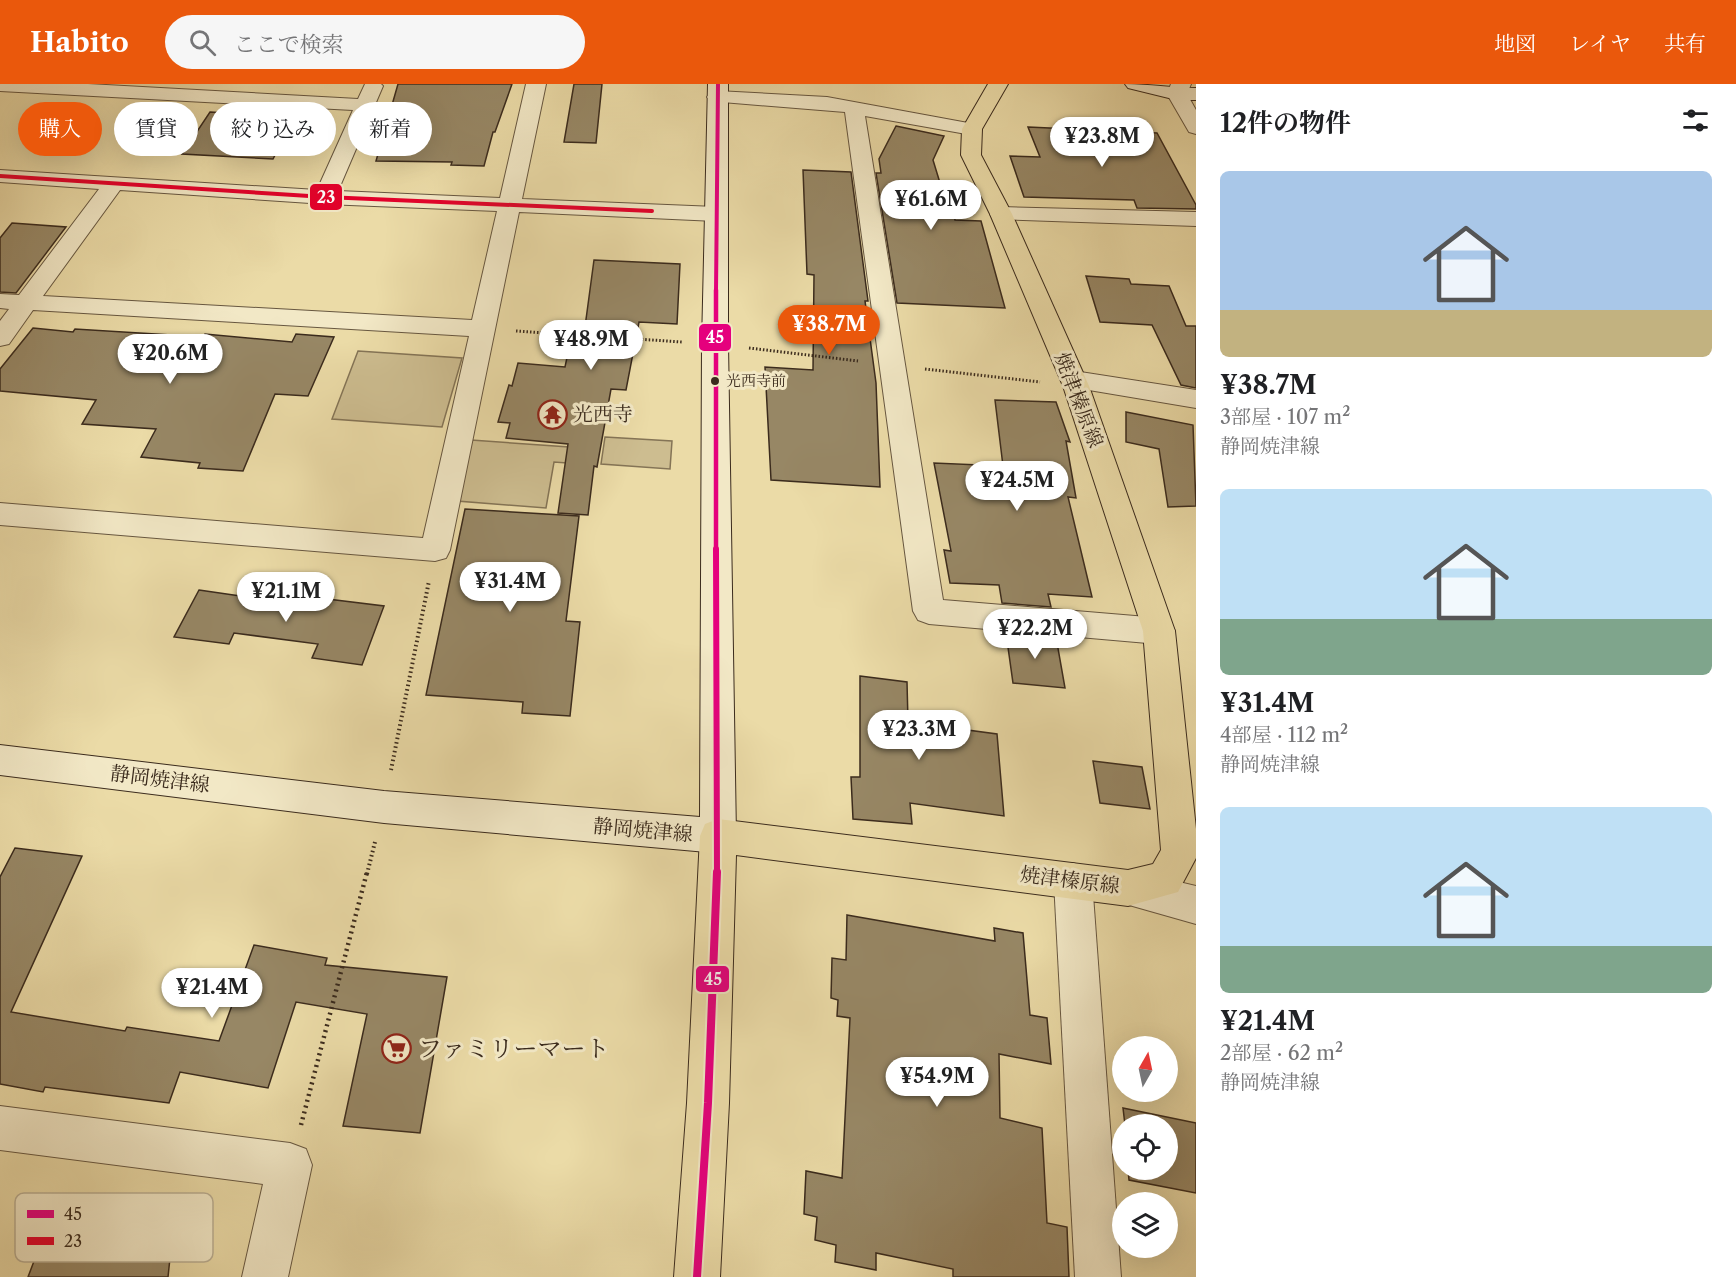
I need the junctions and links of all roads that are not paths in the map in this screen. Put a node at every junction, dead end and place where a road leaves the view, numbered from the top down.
1 (374, 84) edge
2 (536, 84) edge
3 (998, 84) edge
4 (1135, 84) edge
5 (0, 85) edge
6 (717, 90) edge
7 (1184, 91) edge
8 (366, 102) edge
9 (348, 104) edge
10 (854, 108) junction
11 (1196, 128) edge
12 (972, 129) junction
13 (348, 144) edge
14 (0, 176) edge
15 (114, 183) junction
16 (325, 197) junction
17 (509, 205) junction
18 (716, 214) junction
19 (1001, 214) junction
20 (1196, 219) edge
21 (0, 301) edge
22 (27, 302) junction
23 (484, 329) junction
24 (0, 338) edge
25 (1074, 380) junction
26 (1196, 399) edge
27 (0, 514) edge
28 (1159, 631) junction
29 (0, 760) edge
30 (718, 836) junction
31 (1073, 881) junction
32 (1128, 888) junction
33 (1196, 905) edge
34 (0, 1128) edge
35 (265, 1277) edge
36 (697, 1277) edge
37 (1098, 1277) edge

1 - 8 street
2 - 17 street
3 - 12 main road
4 - 7 street
5 - 9 street
6 - 10 street
6 - 18 street, 静岡焼津線
7 - 11 street
10 - 12 street
10 - 28 street
12 - 19 main road, 焼津榛原線
13 - 16 street
14 - 15 street
15 - 16 street
15 - 22 street
16 - 17 street
17 - 18 street
17 - 23 street
18 - 30 street, 静岡焼津線
19 - 20 street
19 - 25 main road, 焼津榛原線
21 - 22 street
22 - 23 street
22 - 24 street
23 - 27 street
25 - 26 street
25 - 28 main road, 焼津榛原線
28 - 32 main road, 焼津榛原線
29 - 30 street, 静岡焼津線
30 - 31 main road, 焼津榛原線
30 - 36 main road
31 - 32 main road, 焼津榛原線
31 - 37 street
32 - 33 street
34 - 35 street

